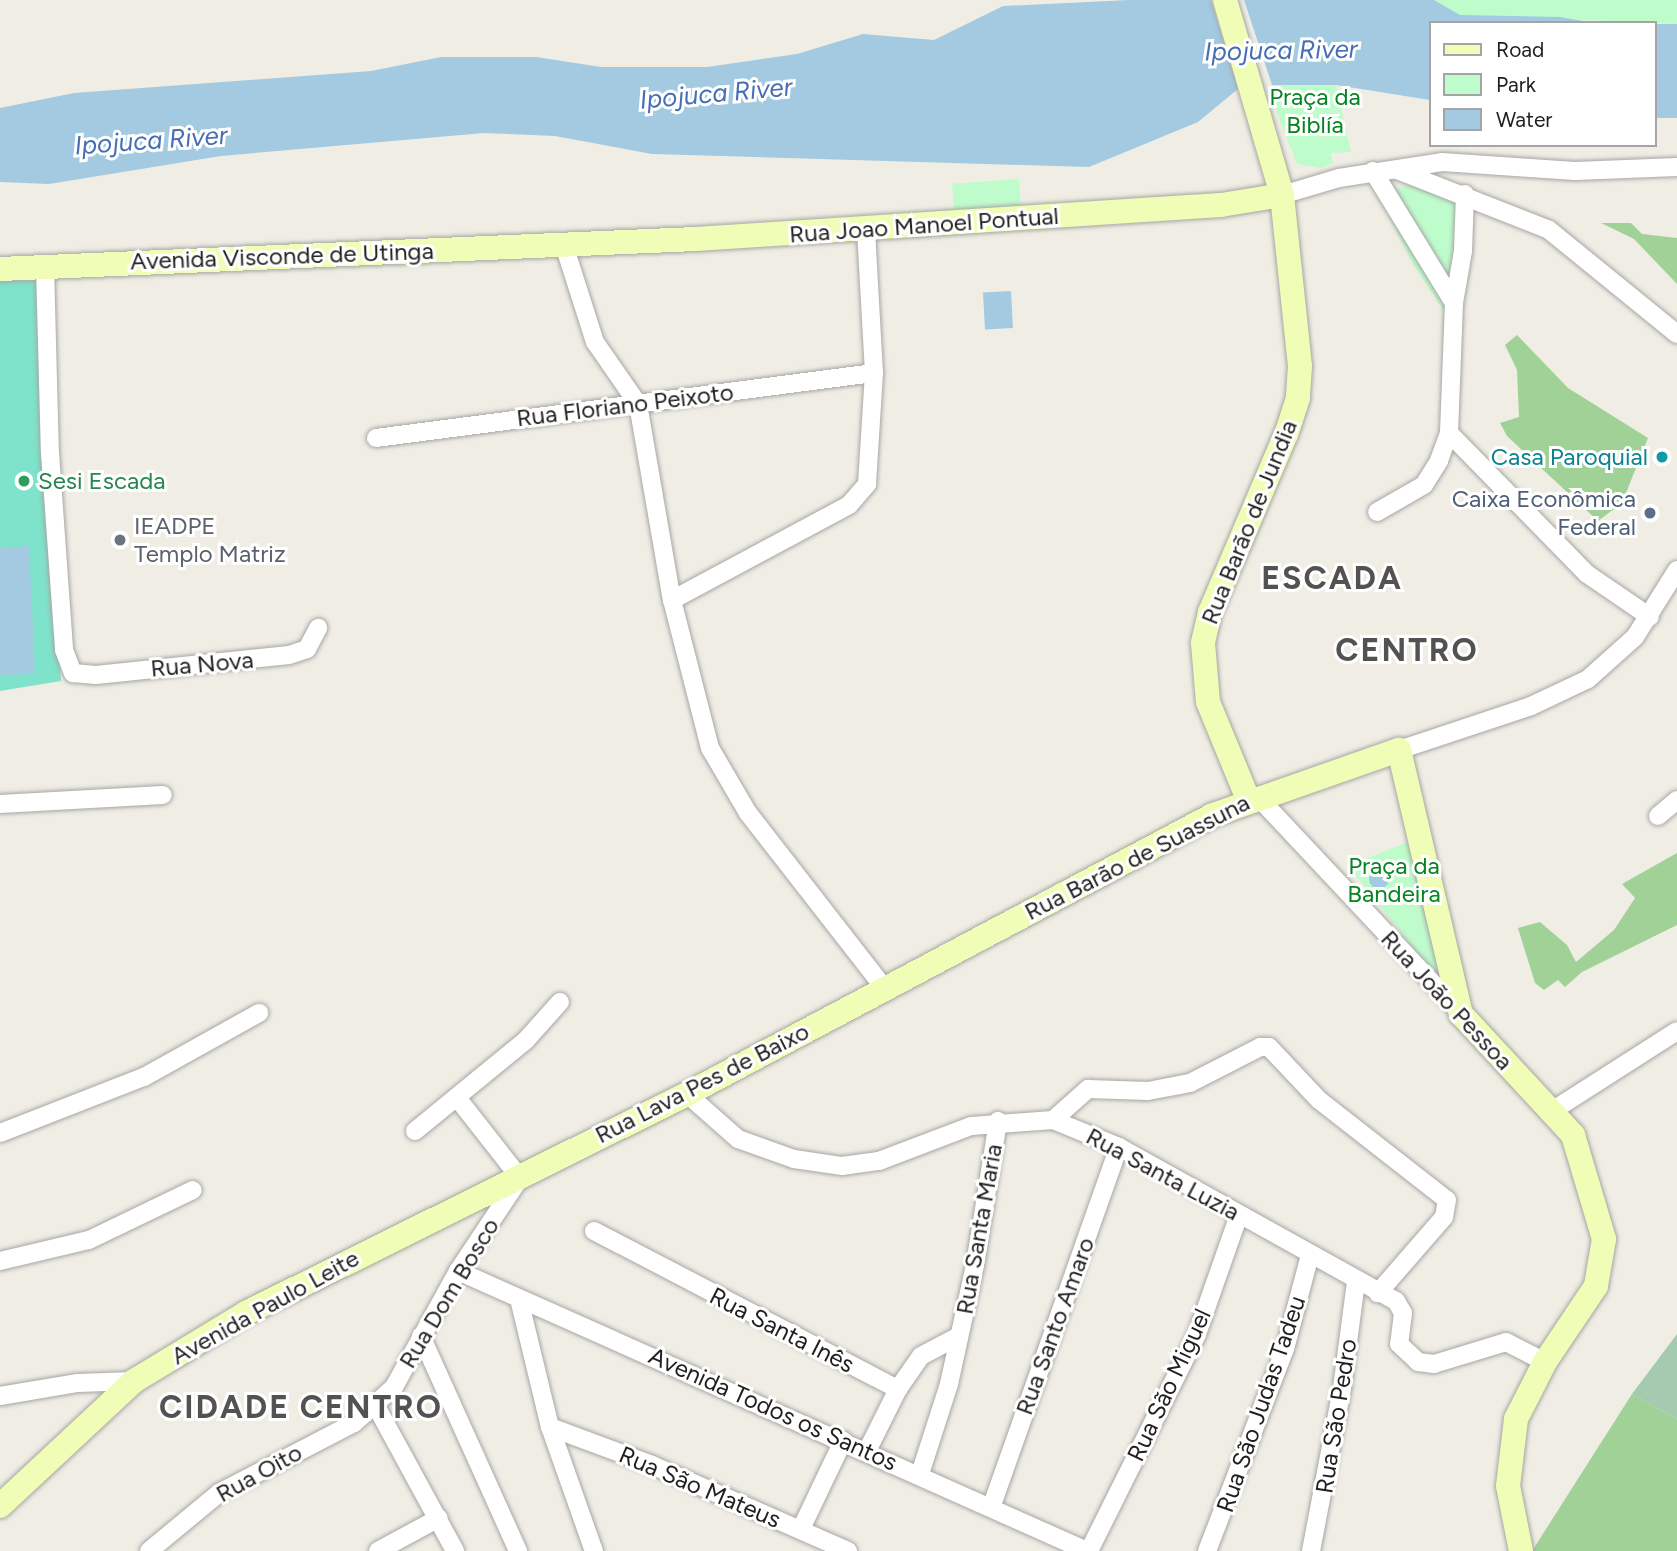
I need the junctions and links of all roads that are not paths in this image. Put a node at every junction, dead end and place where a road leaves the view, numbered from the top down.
1 (1225, 0) edge
2 (1677, 167) edge
3 (1392, 168) junction
4 (1373, 171) junction
5 (1465, 194) junction
6 (1282, 195) junction
7 (866, 229) junction
8 (564, 245) junction
9 (45, 266) junction
10 (0, 269) edge
11 (1454, 303) junction
12 (1677, 334) edge
13 (874, 373) junction
14 (638, 404) junction
15 (1449, 433) junction
16 (376, 438) dead end
17 (1377, 512) dead end
18 (1677, 569) edge
19 (672, 600) junction
20 (1650, 617) junction
21 (318, 628) dead end
22 (1399, 750) junction
23 (163, 795) dead end
24 (1252, 797) junction
25 (1677, 800) edge
26 (0, 804) edge
27 (1658, 816) dead end
28 (884, 988) junction
29 (560, 1002) dead end
30 (259, 1013) dead end
31 (1461, 1014) junction
32 (1677, 1031) edge
33 (687, 1094) junction
34 (458, 1099) junction
35 (1552, 1111) junction
36 (1053, 1119) junction
37 (998, 1121) junction
38 (415, 1131) dead end
39 (0, 1133) edge
40 (1119, 1147) junction
41 (520, 1178) junction
42 (193, 1190) dead end
43 (1239, 1215) junction
44 (594, 1231) dead end
45 (1311, 1255) junction
46 (0, 1261) edge
47 (458, 1271) junction
48 (1356, 1281) junction
49 (1378, 1293) junction
50 (519, 1299) junction
51 (421, 1336) junction
52 (959, 1336) junction
53 (1545, 1362) junction
54 (134, 1381) junction
55 (898, 1389) junction
56 (0, 1395) edge
57 (376, 1406) junction
58 (550, 1427) junction
59 (843, 1441) junction
60 (867, 1451) junction
61 (920, 1474) junction
62 (992, 1505) junction
63 (0, 1506) edge
64 (439, 1518) junction
65 (801, 1529) junction
66 (149, 1551) edge
67 (378, 1551) edge
68 (455, 1551) edge
69 (518, 1551) edge
70 (594, 1551) edge
71 (848, 1551) edge
72 (1088, 1551) edge
73 (1207, 1551) edge
74 (1311, 1551) edge
75 (1521, 1551) edge

1 - 6 street, Rua Barão de Jundia
2 - 3 street
3 - 4 street
3 - 5 street
4 - 6 street
4 - 11 street
5 - 11 street
5 - 12 street
6 - 7 street, Rua Joao Manoel Pontual
6 - 24 street, Rua Barão de Jundia
7 - 8 street, Rua Joao Manoel Pontual
7 - 13 street
8 - 9 street, Avenida Visconde de Utinga
8 - 14 street
9 - 10 street, Avenida Visconde de Utinga
9 - 21 street, Rua Nova
11 - 15 street
13 - 14 street, Rua Floriano Peixoto
13 - 19 street
14 - 16 street, Rua Floriano Peixoto
14 - 19 street
15 - 17 street
15 - 20 street
18 - 20 street
19 - 28 street
20 - 22 street
22 - 24 street, Rua Barão de Suassuna
22 - 31 street
23 - 26 street
24 - 28 street, Rua Barão de Suassuna
24 - 31 street, Rua João Pessoa
25 - 27 street
28 - 33 street, Rua Lava Pes de Baixo
29 - 34 street
30 - 39 street
31 - 35 street, Rua João Pessoa
32 - 35 street
33 - 37 street, Rua Santa Luzia
33 - 41 street, Rua Lava Pes de Baixo
34 - 38 street
34 - 41 street
35 - 53 street, Rua João Pessoa
36 - 37 street, Rua Santa Luzia
36 - 40 street, Rua Santa Luzia
36 - 49 street
37 - 52 street, Rua Santa Maria
40 - 43 street, Rua Santa Luzia
40 - 62 street, Rua Santo Amaro
41 - 47 street, Rua Dom Bosco
41 - 54 street, Avenida Paulo Leite
42 - 46 street
43 - 45 street, Rua Santa Luzia
43 - 72 street, Rua São Miguel
44 - 55 street, Rua Santa Inês
45 - 48 street, Rua Santa Luzia
45 - 73 street, Rua São Judas Tadeu
47 - 50 street, Avenida Todos os Santos
47 - 51 street, Rua Dom Bosco
48 - 49 street, Rua Santa Luzia
48 - 74 street, Rua São Pedro
49 - 53 street, Rua Santa Luzia
50 - 58 street
50 - 59 street, Avenida Todos os Santos
51 - 57 street, Rua Dom Bosco
51 - 69 street
52 - 55 street
52 - 61 street, Rua Santa Maria
53 - 75 street, Rua João Pessoa
54 - 56 street, Avenida Paulo Leite
54 - 63 street
55 - 60 street
57 - 64 street
57 - 66 street, Rua Oito
58 - 65 street, Rua São Mateus
58 - 70 street
59 - 60 street, Avenida Todos os Santos
59 - 65 street
60 - 61 street, Avenida Todos os Santos
61 - 62 street, Avenida Todos os Santos
62 - 72 street, Avenida Todos os Santos
64 - 67 street
64 - 68 street
65 - 71 street, Rua São Mateus

